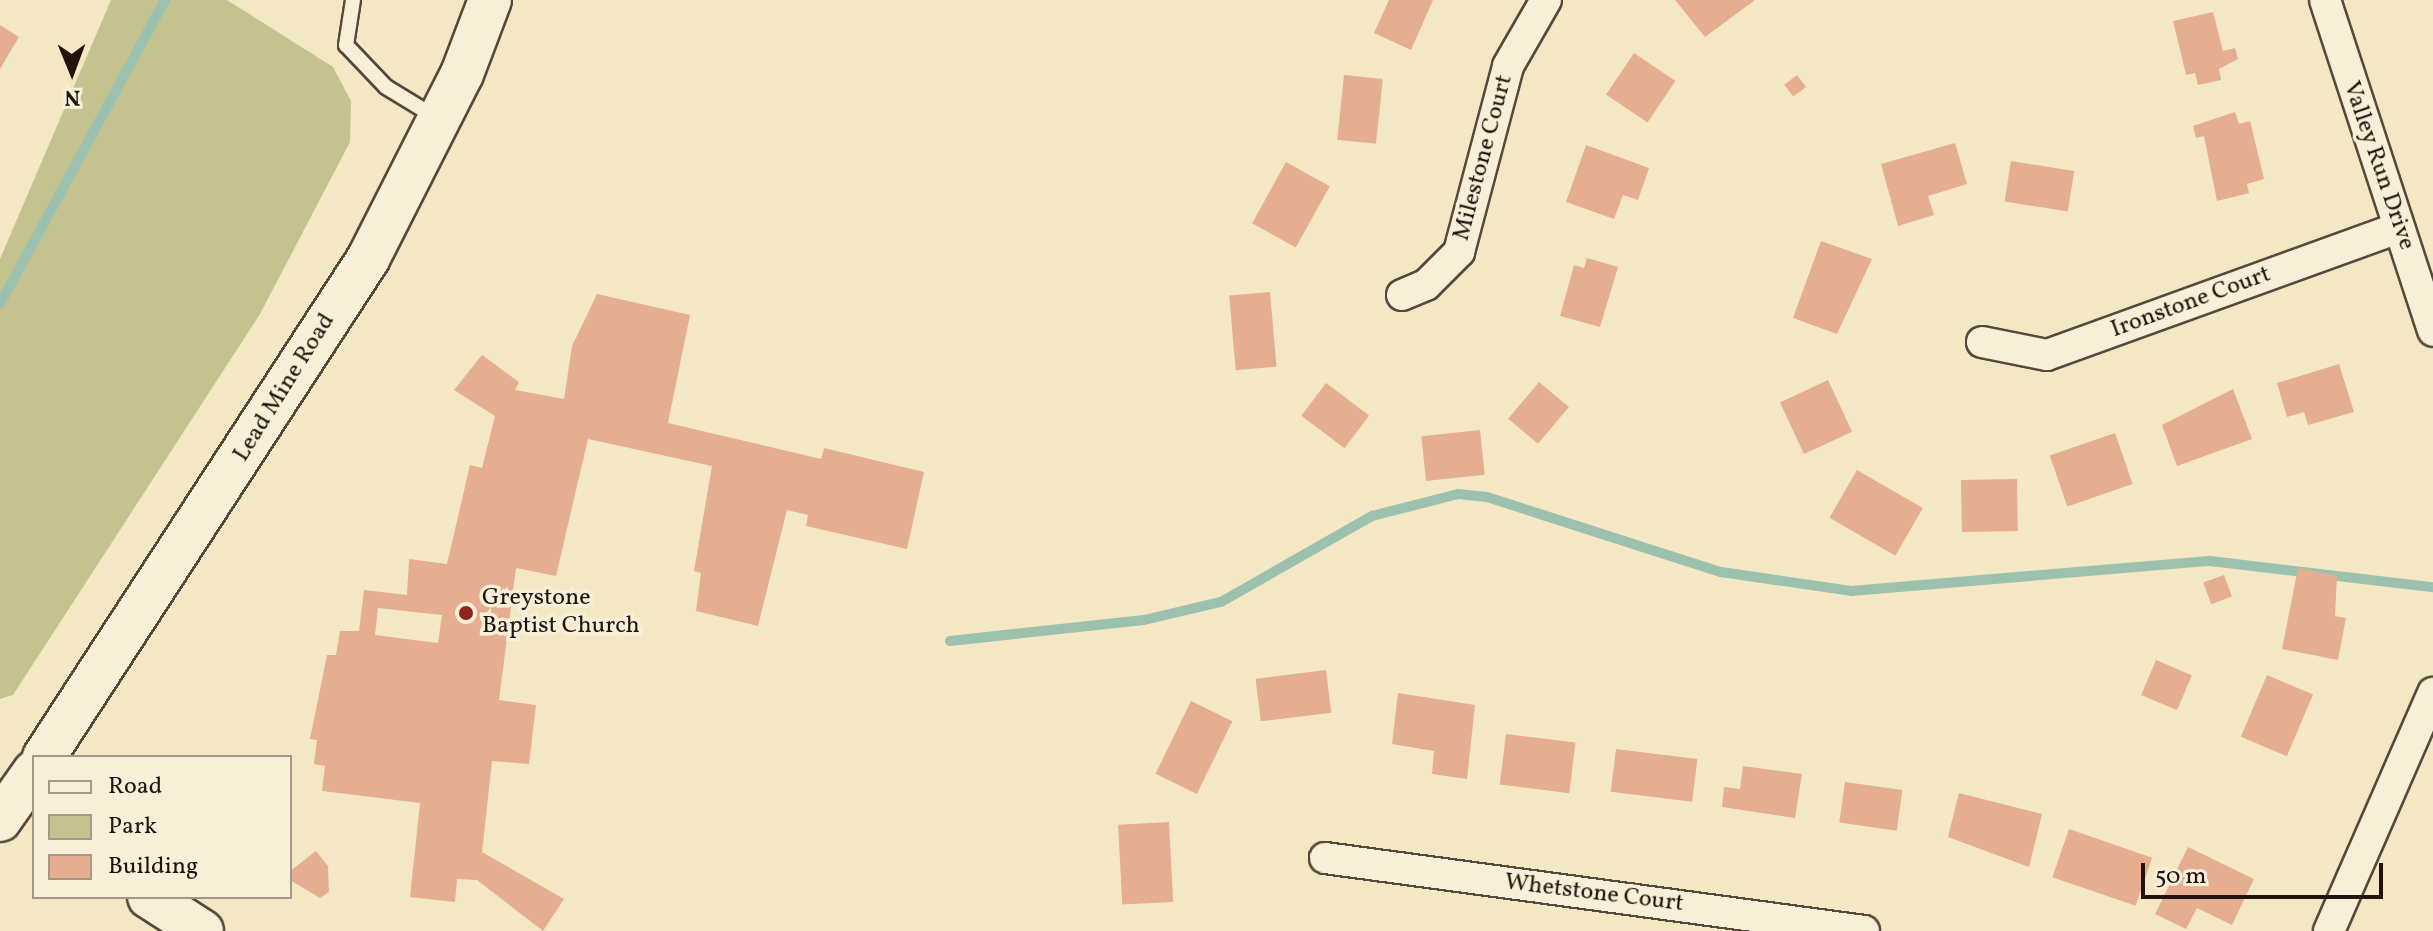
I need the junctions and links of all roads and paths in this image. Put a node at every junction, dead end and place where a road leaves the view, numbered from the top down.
1 (353, 0) edge
2 (490, 0) edge
3 (1546, 0) edge
4 (2325, 0) edge
5 (439, 119) junction
6 (2398, 228) junction
7 (1402, 295) dead end
8 (2433, 331) edge
9 (1982, 342) dead end
10 (2433, 693) edge
11 (45, 755) edge
12 (32, 776) edge
13 (11, 813) edge
14 (1325, 858) dead end
15 (152, 899) edge
16 (202, 931) edge
17 (1864, 931) edge
18 (2329, 931) edge

1 - 5 lane
2 - 5 main road, Lead Mine Road
3 - 7 street, Milestone Court
4 - 6 street, Valley Run Drive
5 - 11 main road, Lead Mine Road
6 - 8 street, Valley Run Drive
6 - 9 street, Ironstone Court
10 - 18 street
12 - 13 main road
14 - 17 street, Whetstone Court
15 - 16 main road

